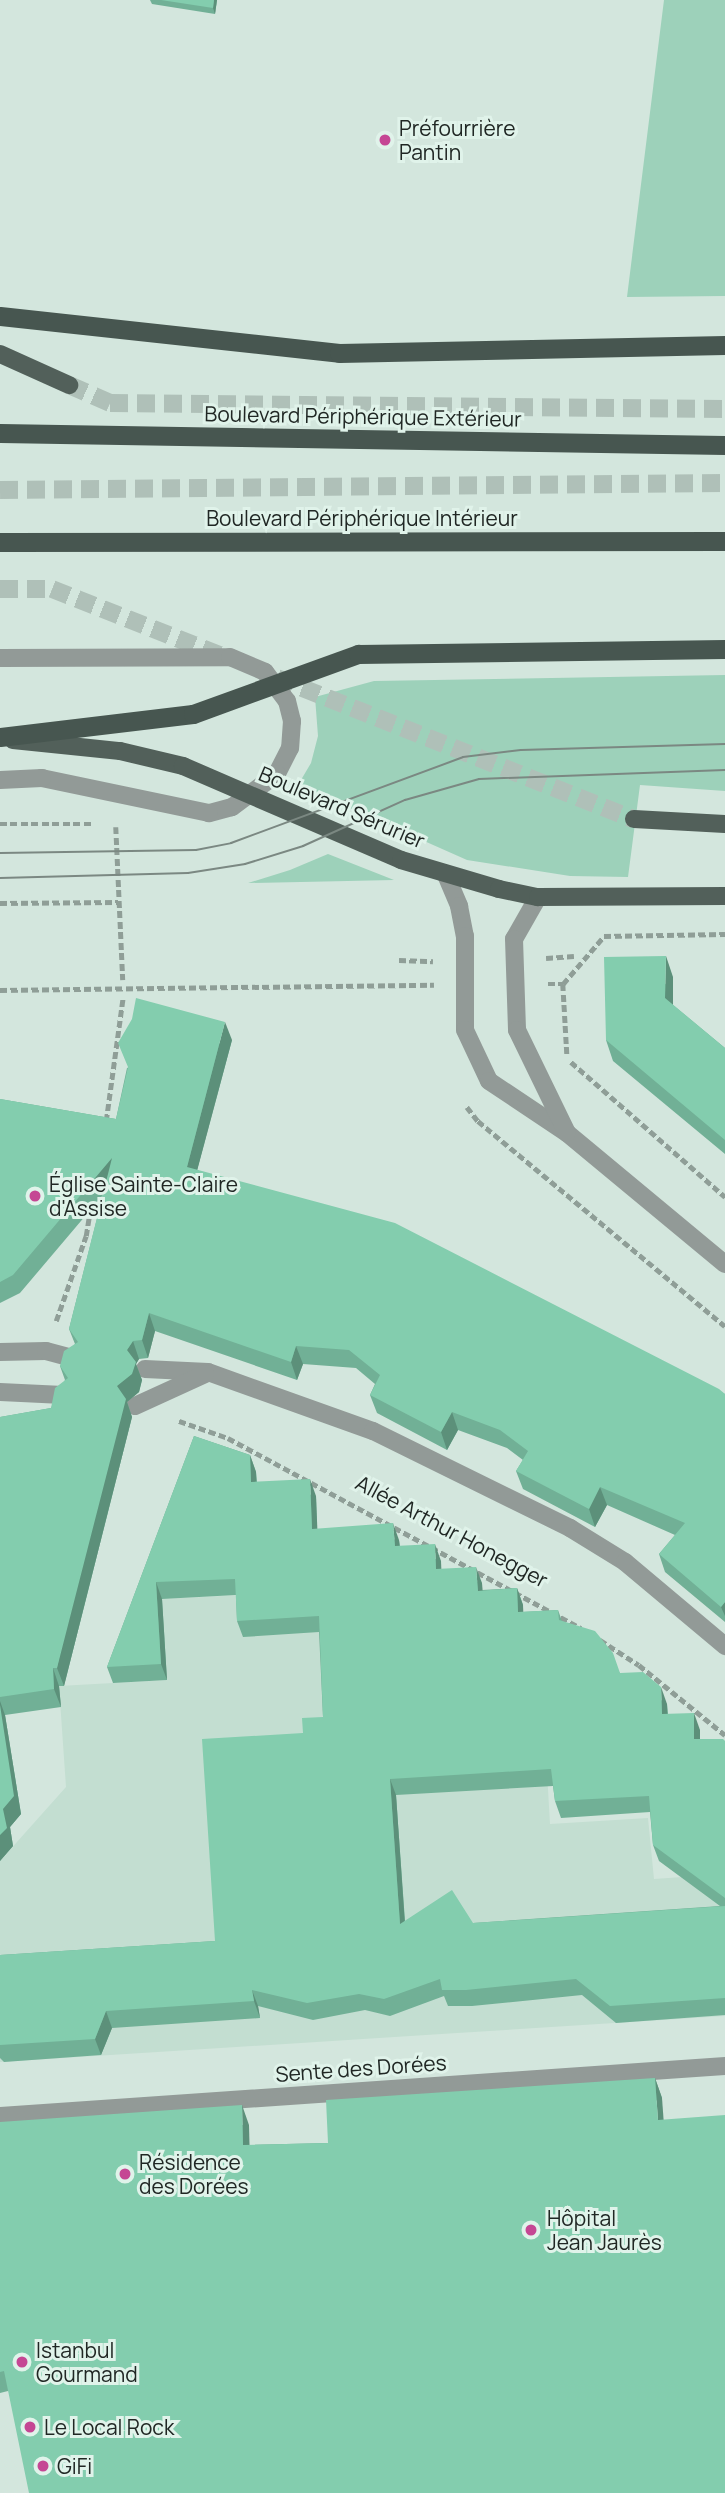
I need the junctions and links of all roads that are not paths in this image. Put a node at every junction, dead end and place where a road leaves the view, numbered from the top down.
1 (0, 316) edge
2 (725, 345) edge
3 (0, 354) edge
4 (69, 385) tunnel mouth
5 (0, 433) edge
6 (725, 445) edge
7 (725, 541) edge
8 (0, 542) edge
9 (725, 649) edge
10 (0, 658) edge
11 (276, 684) junction
12 (0, 738) edge
13 (0, 780) edge
14 (251, 793) junction
15 (634, 818) tunnel mouth
16 (725, 824) edge
17 (446, 875) junction
18 (725, 896) edge
19 (538, 897) junction
20 (567, 1133) junction
21 (725, 1264) edge
22 (0, 1352) edge
23 (73, 1358) edge
24 (145, 1369) edge
25 (208, 1372) junction
26 (0, 1392) edge
27 (64, 1395) edge
28 (135, 1406) edge
29 (725, 1646) edge
30 (725, 2066) edge
31 (0, 2116) edge

1 - 2 highway
3 - 4 main road
5 - 6 highway, Boulevard Périphérique Extérieur
7 - 8 highway, Boulevard Périphérique Intérieur
9 - 11 highway
10 - 11 street
11 - 12 highway
11 - 14 street
12 - 14 main road, Boulevard Sérurier
13 - 14 street
14 - 17 main road, Boulevard Sérurier
15 - 16 main road
17 - 19 main road, Boulevard Sérurier
17 - 20 street
18 - 19 main road, Boulevard Sérurier
19 - 20 street
20 - 21 street
22 - 23 street
24 - 25 street
25 - 28 street
25 - 29 street
26 - 27 street
30 - 31 street, Sente des Dorées

